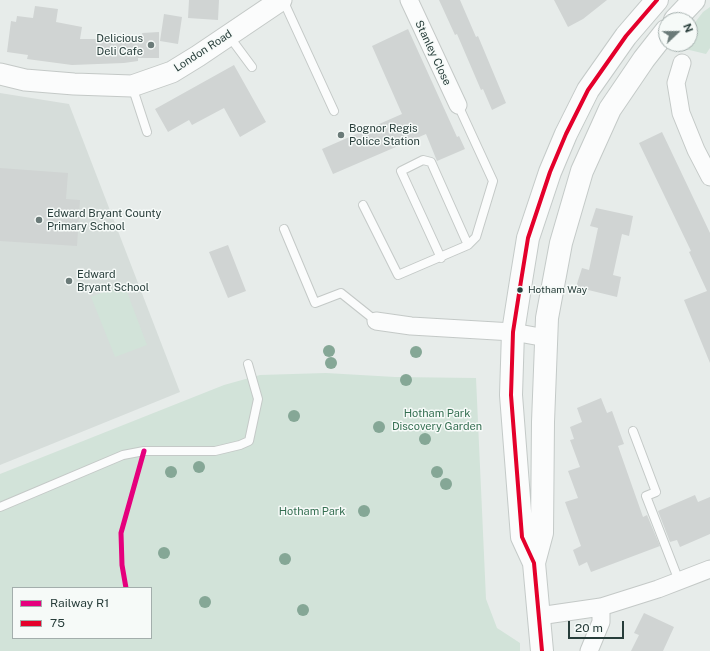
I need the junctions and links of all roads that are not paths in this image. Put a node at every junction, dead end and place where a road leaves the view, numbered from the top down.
1 (282, 0) edge
2 (409, 0) edge
3 (657, 0) edge
4 (694, 0) edge
5 (683, 12) edge
6 (229, 35) junction
7 (658, 41) edge
8 (682, 63) dead end
9 (252, 67) dead end
10 (0, 74) edge
11 (132, 86) junction
12 (458, 105) joint
13 (334, 111) dead end
14 (147, 132) dead end
15 (710, 177) edge
16 (363, 205) dead end
17 (284, 229) dead end
18 (468, 245) junction
19 (441, 258) junction
20 (376, 321) joint
21 (513, 332) junction
22 (546, 338) junction
23 (248, 364) dead end
24 (633, 432) dead end
25 (0, 507) edge
26 (534, 563) junction
27 (710, 569) edge
28 (679, 581) junction
29 (600, 607) junction
30 (539, 616) junction
31 (542, 651) edge
32 (589, 651) edge

1 - 6 street, London Road
1 - 13 lane
2 - 12 street, Stanley Close
3 - 21 main road
4 - 5 main road
6 - 9 lane
6 - 11 street, London Road
7 - 22 main road
8 - 15 street
10 - 11 street, London Road
11 - 14 lane
12 - 18 lane
16 - 19 lane
17 - 20 lane
18 - 19 lane
18 - 19 lane
20 - 21 street
21 - 22 street
21 - 26 main road
22 - 26 main road
23 - 25 lane
24 - 28 lane
26 - 30 main road
27 - 28 street
28 - 29 street
29 - 30 street
29 - 32 street
30 - 31 main road

